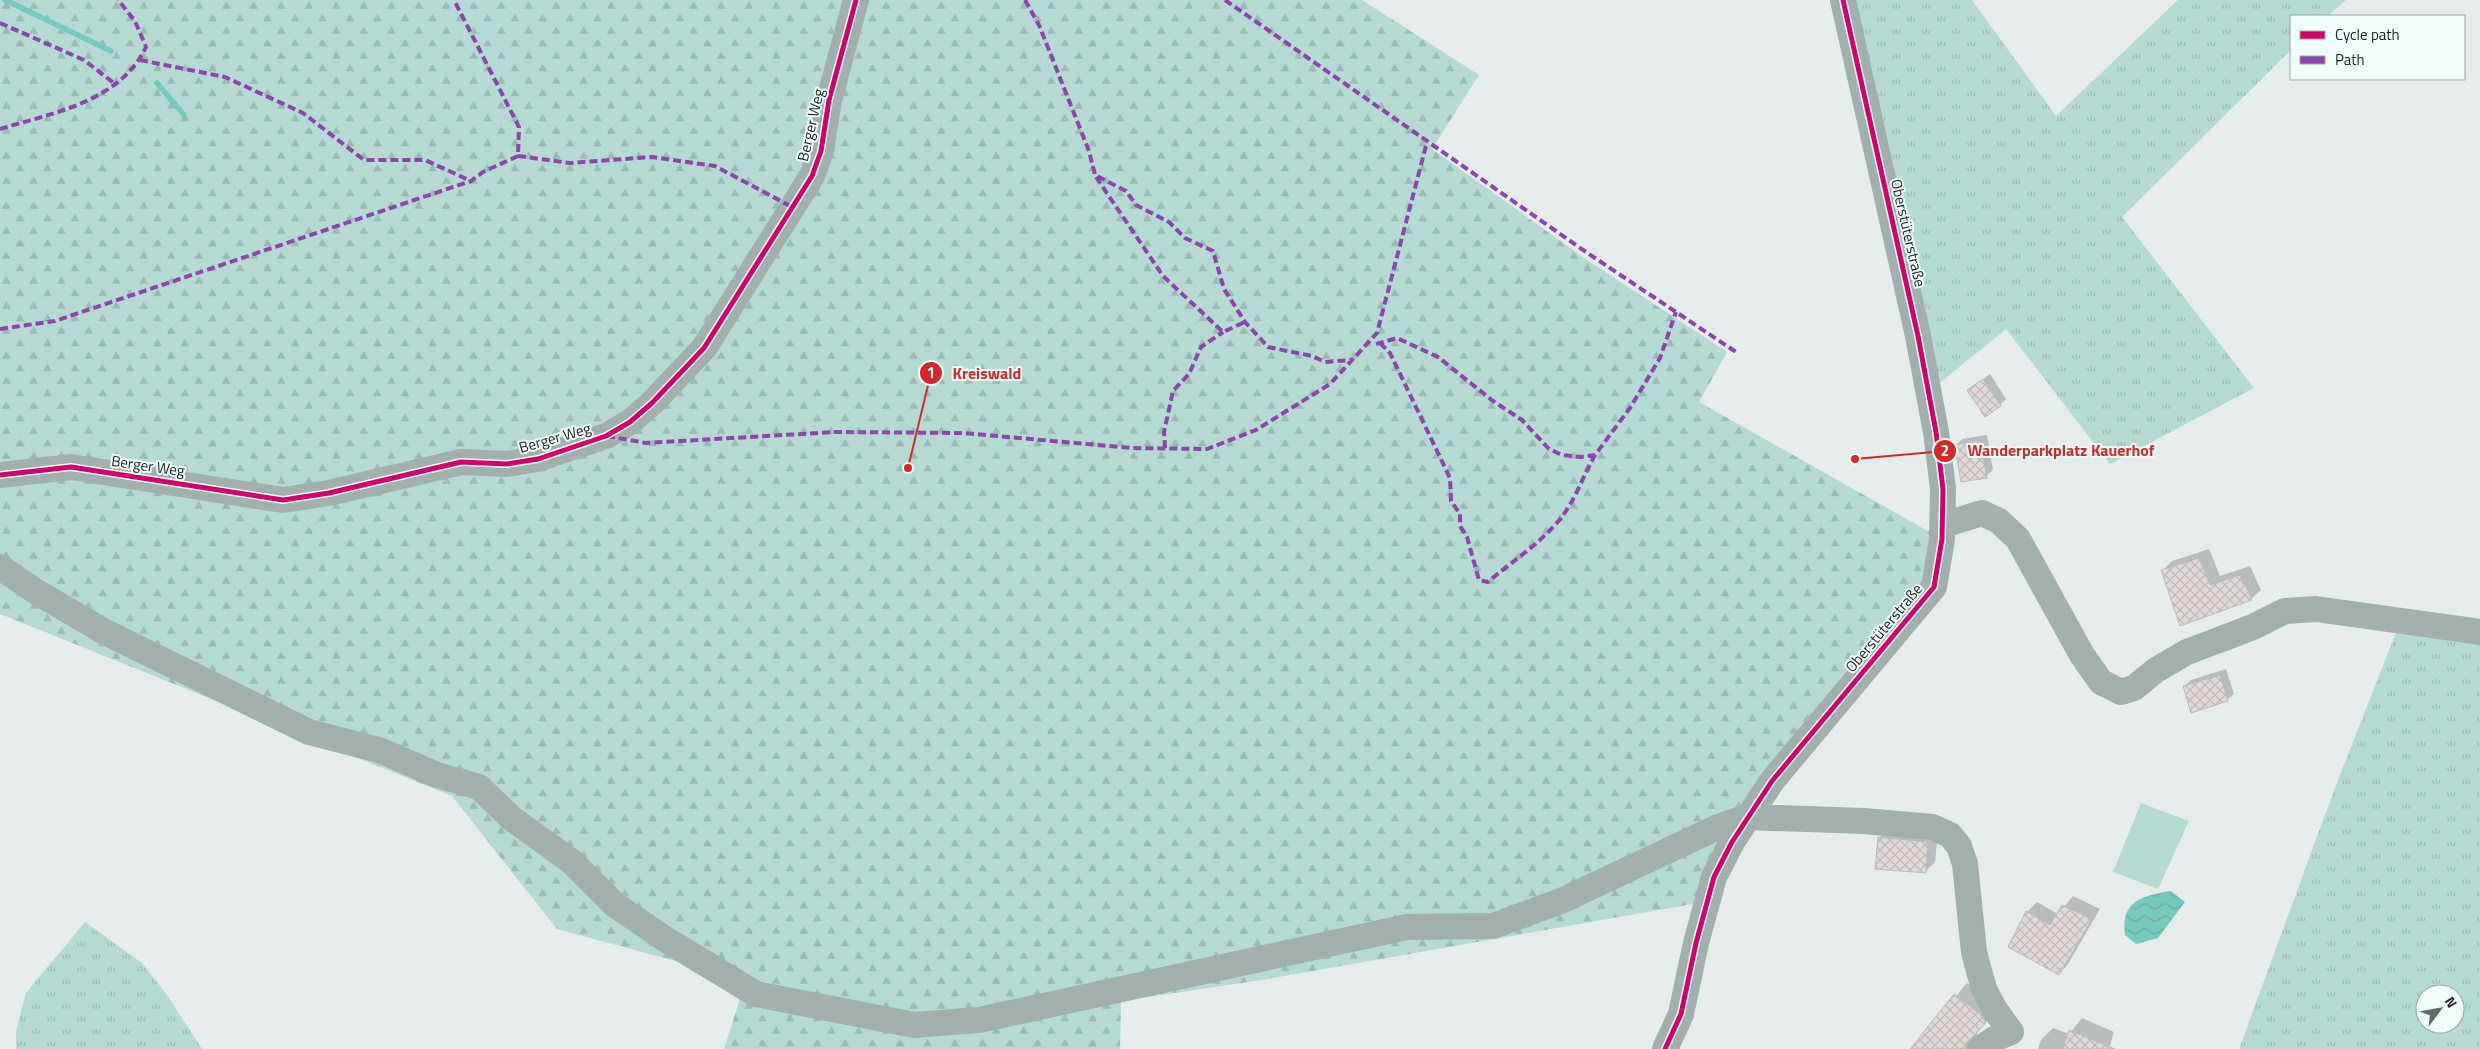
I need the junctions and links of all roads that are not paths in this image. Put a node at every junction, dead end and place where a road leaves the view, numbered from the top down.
1 (856, 0) edge
2 (1843, 0) edge
3 (0, 475) edge
4 (1943, 525) junction
5 (0, 567) edge
6 (2480, 632) edge
7 (1747, 817) junction
8 (1665, 1049) edge
9 (1980, 1049) edge

1 - 3 street, Berger Weg
2 - 4 street, Oberstüterstraße
4 - 6 street
4 - 7 street, Oberstüterstraße
5 - 7 street
7 - 8 street, Oberstüterstraße
7 - 9 street

